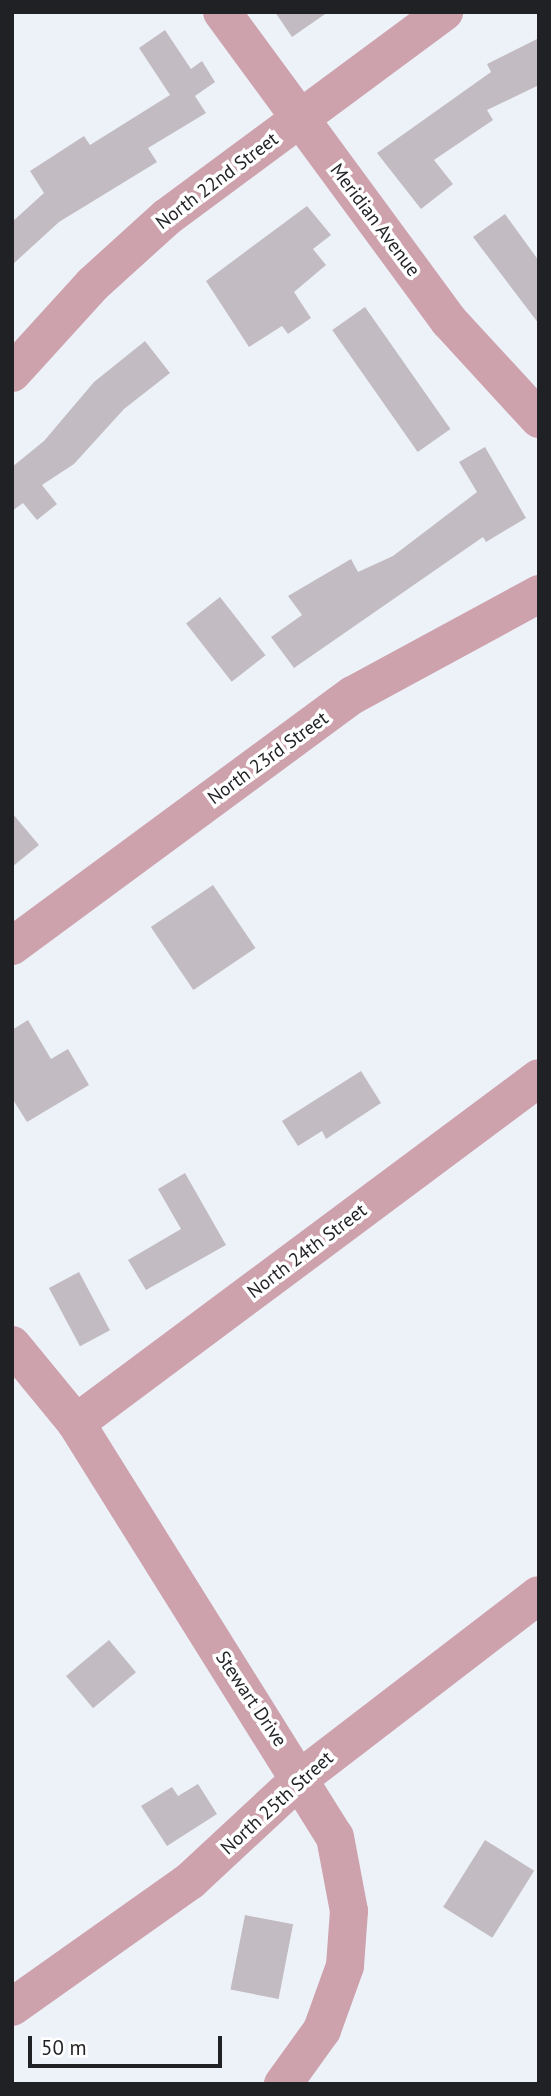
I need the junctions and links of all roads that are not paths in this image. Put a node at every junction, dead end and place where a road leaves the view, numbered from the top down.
1 (222, 12) edge
2 (444, 12) edge
3 (299, 119) junction
4 (12, 373) edge
5 (539, 419) edge
6 (539, 594) edge
7 (12, 946) edge
8 (539, 1078) edge
9 (12, 1345) edge
10 (76, 1423) junction
11 (539, 1595) edge
12 (303, 1776) junction
13 (12, 2007) edge
14 (283, 2084) edge

1 - 3 street, Meridian Avenue
2 - 3 street, North 22nd Street
3 - 4 street, North 22nd Street
3 - 5 street, Meridian Avenue
6 - 7 street, North 23rd Street
8 - 10 street, North 24th Street
9 - 10 street, Stewart Drive
10 - 12 street, Stewart Drive
11 - 12 street, North 25th Street
12 - 13 street, North 25th Street
12 - 14 street, Stewart Drive

